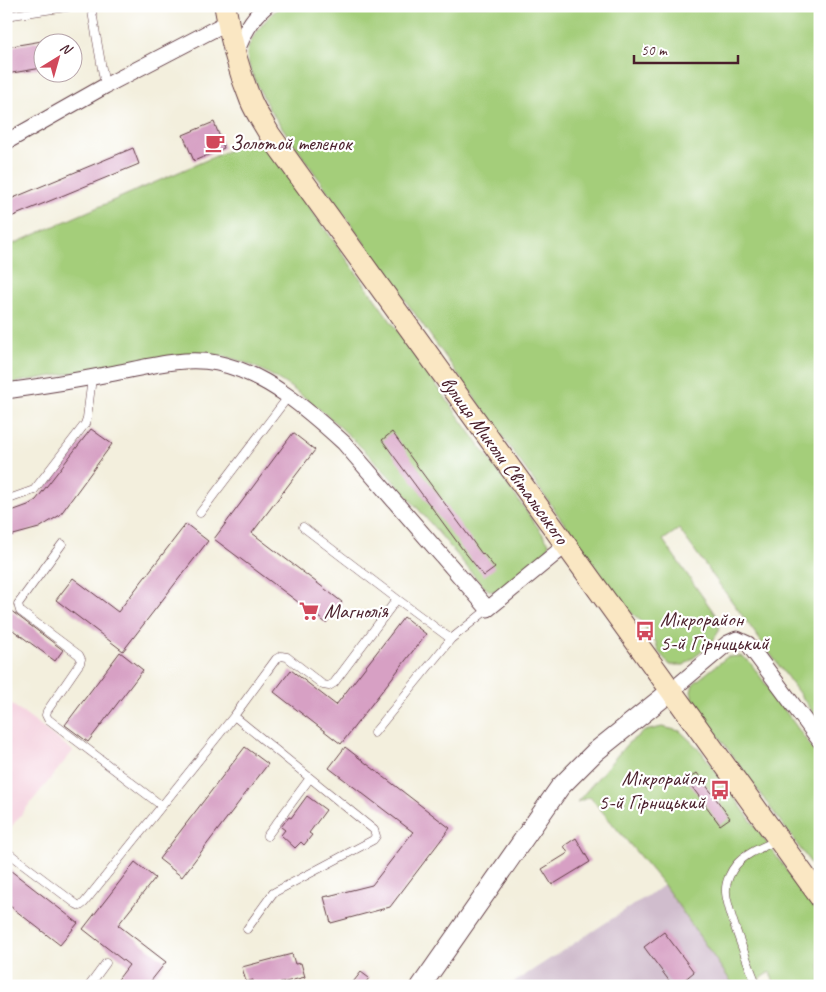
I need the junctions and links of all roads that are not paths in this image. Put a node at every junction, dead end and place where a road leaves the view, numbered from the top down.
1 (73, 6) edge
2 (91, 6) edge
3 (266, 6) edge
4 (226, 14) edge
5 (6, 16) edge
6 (236, 53) junction
7 (105, 86) junction
8 (6, 142) edge
9 (92, 378) junction
10 (6, 392) edge
11 (288, 397) junction
12 (6, 500) edge
13 (200, 513) dead end
14 (303, 527) dead end
15 (62, 544) dead end
16 (566, 545) junction
17 (397, 599) junction
18 (488, 609) junction
19 (451, 639) junction
20 (671, 691) junction
21 (234, 716) junction
22 (374, 733) dead end
23 (820, 741) edge
24 (310, 778) junction
25 (162, 806) junction
26 (267, 836) dead end
27 (778, 840) junction
28 (6, 851) edge
29 (820, 897) edge
30 (247, 929) dead end
31 (106, 964) dead end
32 (89, 986) edge
33 (420, 986) edge
34 (757, 986) edge

1 - 5 lane
2 - 7 lane
3 - 6 street
4 - 6 main road, вулиця Миколи Світальського
4 - 7 street
6 - 16 main road, вулиця Миколи Світальського
7 - 8 street
9 - 10 street
9 - 11 street
9 - 12 lane
11 - 13 lane
11 - 18 street
14 - 17 lane
15 - 25 lane
16 - 18 street
16 - 20 main road, вулиця Миколи Світальського
17 - 19 lane
17 - 21 lane
18 - 19 lane
19 - 22 lane
20 - 23 street
20 - 27 main road, вулиця Миколи Світальського
20 - 33 street
21 - 24 lane
21 - 25 lane
24 - 26 lane
24 - 30 lane
25 - 28 lane
27 - 29 main road, вулиця Миколи Світальського
27 - 34 lane
31 - 32 lane

